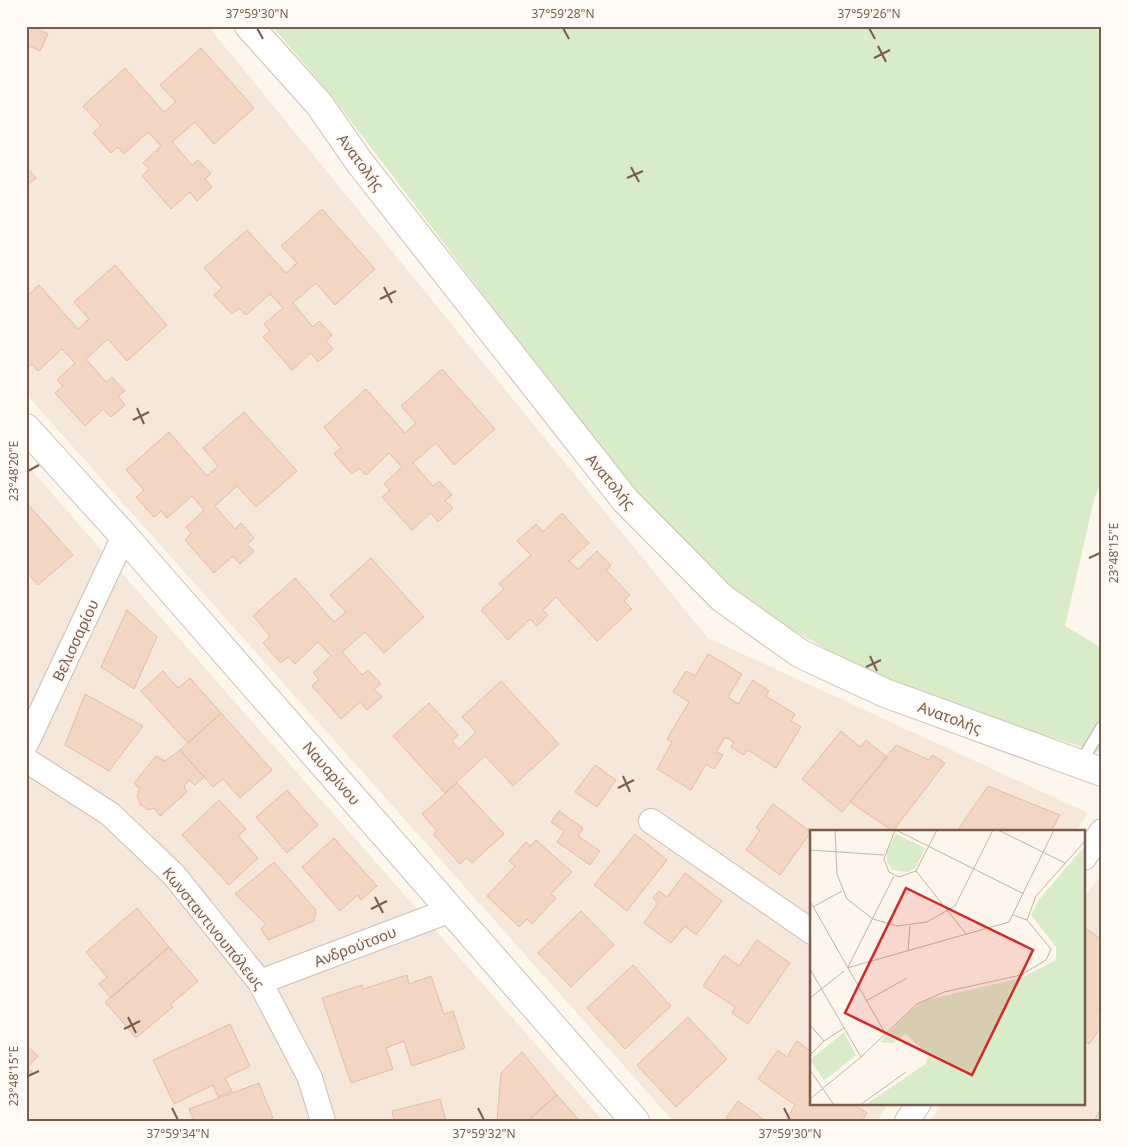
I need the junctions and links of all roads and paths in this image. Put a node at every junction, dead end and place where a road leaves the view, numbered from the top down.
1 (249, 26) edge
2 (26, 428) edge
3 (124, 536) junction
4 (1102, 726) edge
5 (26, 744) edge
6 (26, 760) edge
7 (1091, 768) edge
8 (651, 821) dead end
9 (1102, 832) edge
10 (1086, 855) edge
11 (451, 910) junction
12 (810, 931) edge
13 (260, 982) junction
14 (918, 1104) edge
15 (323, 1121) edge
16 (635, 1121) edge
17 (907, 1121) edge

1 - 7 street, Ανατολής
2 - 3 street, Ναυαρίνου
3 - 5 street, Βελισσαρίου
3 - 11 street, Ναυαρίνου
4 - 7 lane
6 - 13 street, Κωνσταντινουπόλεως
8 - 12 street
9 - 10 street
11 - 13 street, Ανδρούτσου
11 - 16 street, Ναυαρίνου
13 - 15 street, Κωνσταντινουπόλεως
14 - 17 street

